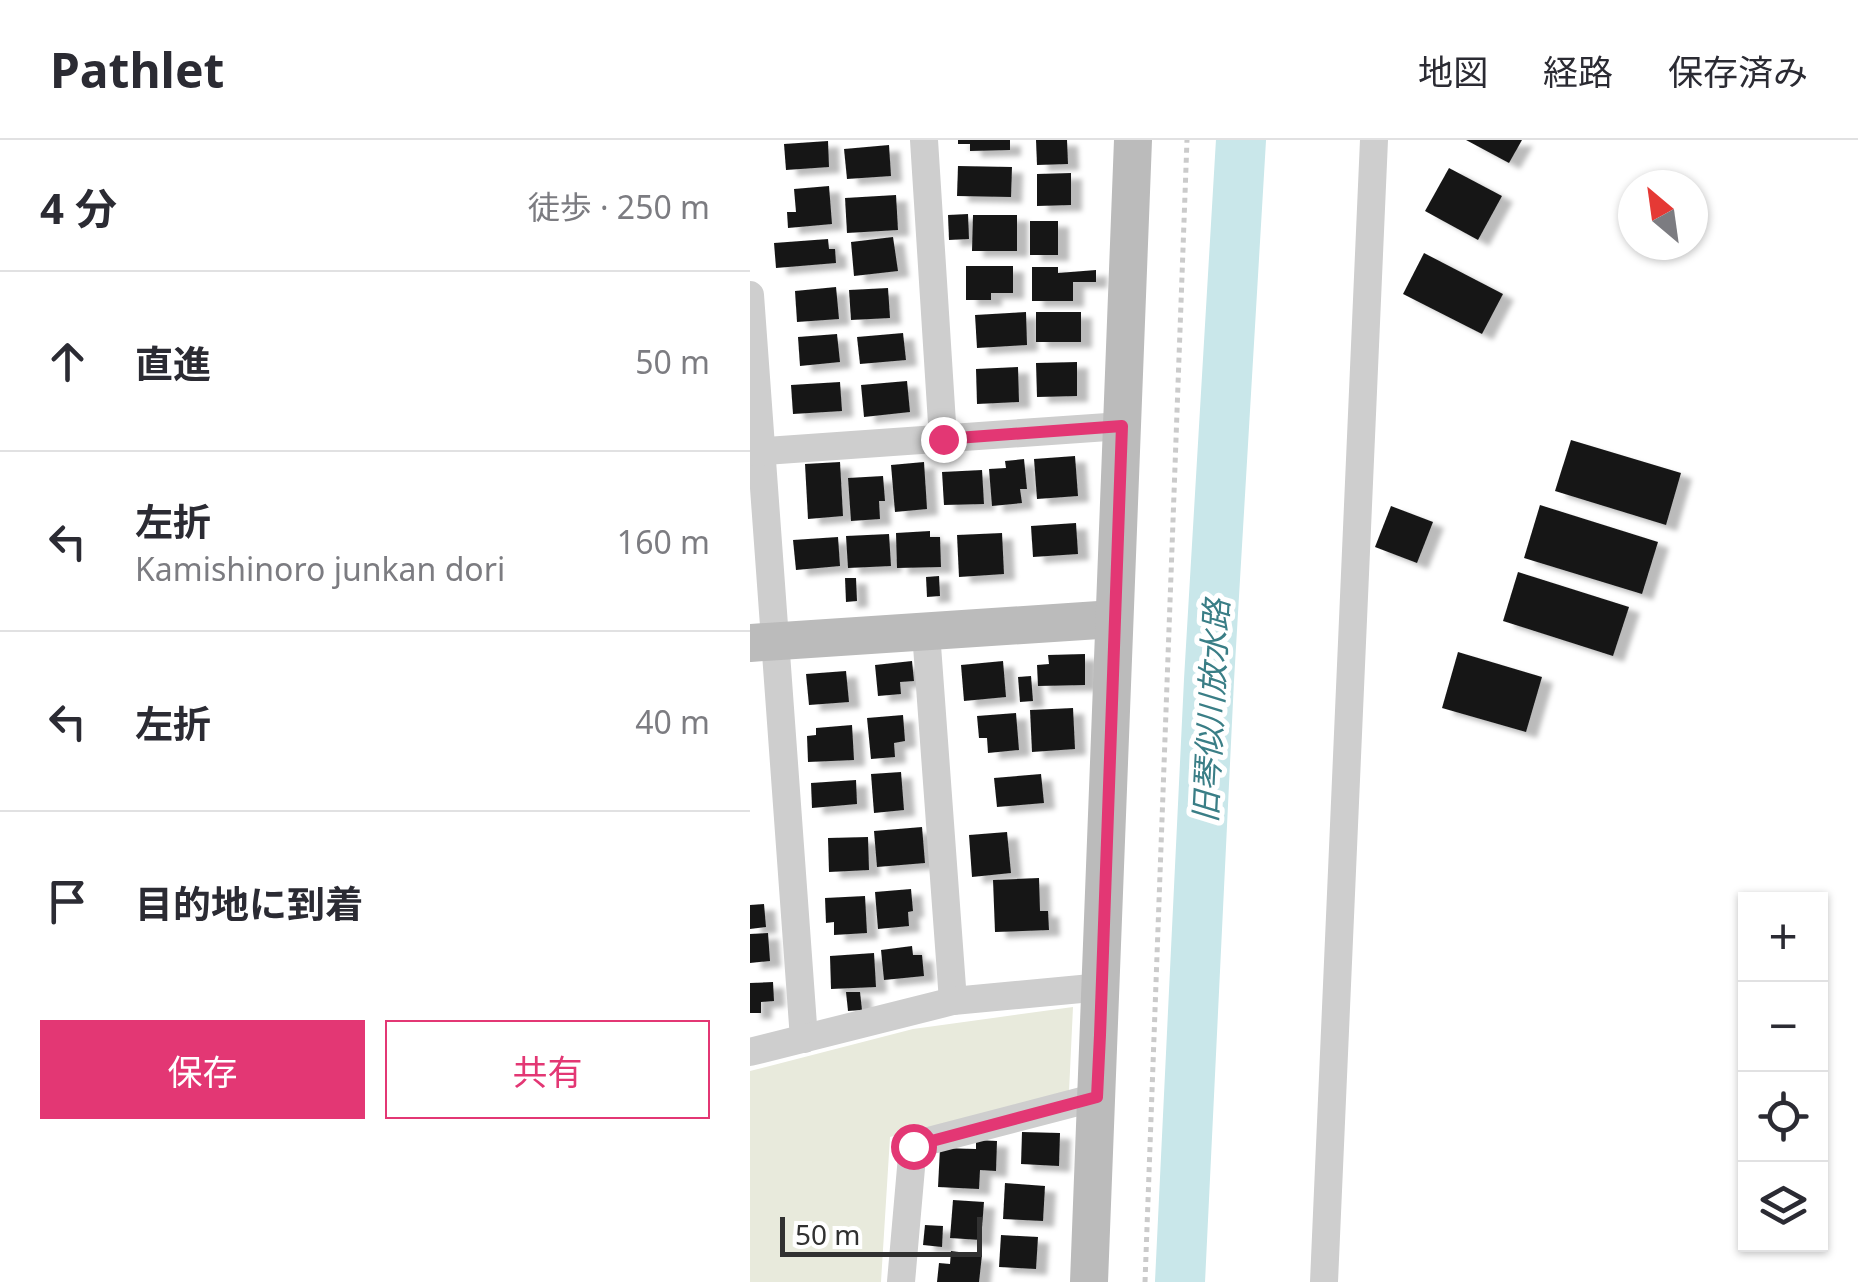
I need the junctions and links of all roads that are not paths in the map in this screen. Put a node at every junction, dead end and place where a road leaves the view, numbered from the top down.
1 (924, 140) edge
2 (1133, 140) edge
3 (1374, 140) edge
4 (750, 294) edge
5 (1122, 426) junction
6 (943, 439) junction
7 (755, 452) edge
8 (1114, 619) junction
9 (926, 632) junction
10 (762, 643) edge
11 (1102, 988) junction
12 (954, 1001) junction
13 (804, 1039) junction
14 (750, 1052) edge
15 (1097, 1097) junction
16 (901, 1282) edge
17 (1088, 1282) edge
18 (1324, 1282) edge

1 - 6 street
2 - 5 street
3 - 18 street
4 - 7 street
5 - 6 street
5 - 8 street
6 - 7 street
7 - 10 street
8 - 9 street
8 - 11 street
9 - 10 street
9 - 12 street
10 - 13 street
11 - 12 street
11 - 15 street
12 - 13 street
13 - 14 street
15 - 16 street
15 - 17 street

